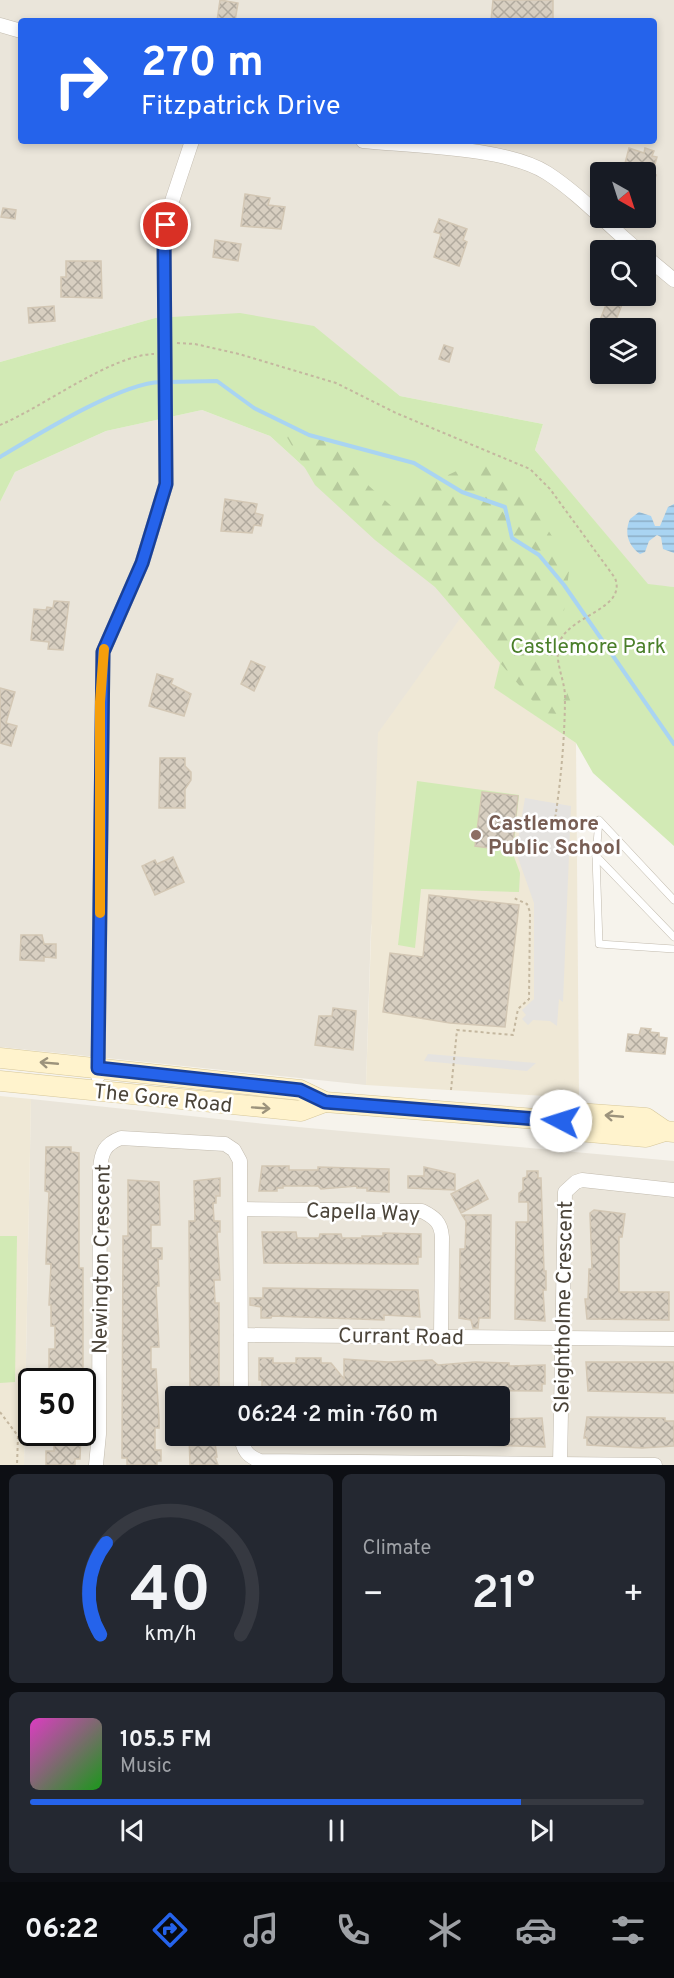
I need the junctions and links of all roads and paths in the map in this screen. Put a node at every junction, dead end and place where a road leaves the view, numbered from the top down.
1 (0, 25) edge
2 (18, 30) edge
3 (191, 144) edge
4 (394, 144) edge
5 (626, 240) edge
6 (656, 265) edge
7 (674, 280) edge
8 (165, 348) junction
9 (0, 425) edge
10 (555, 819) dead end
11 (596, 856) junction
12 (514, 898) dead end
13 (674, 900) edge
14 (674, 937) edge
15 (674, 949) edge
16 (0, 1058) edge
17 (98, 1068) junction
18 (0, 1081) edge
19 (98, 1090) junction
20 (451, 1090) dead end
21 (325, 1102) junction
22 (669, 1130) edge
23 (674, 1190) edge
24 (241, 1209) junction
25 (241, 1335) junction
26 (441, 1337) junction
27 (562, 1338) junction
28 (674, 1339) edge
29 (241, 1386) edge
30 (0, 1412) edge
31 (243, 1446) edge
32 (560, 1464) edge
33 (17, 1465) edge
34 (96, 1465) edge
35 (655, 1465) edge

1 - 2 street
3 - 8 street
4 - 5 street
6 - 7 street
8 - 9 path
8 - 10 path
8 - 17 street
11 - 13 lane
11 - 14 lane
11 - 15 lane
12 - 20 path
17 -> 16 main road, The Gore Road
17 - 19 street
17 - 21 main road, The Gore Road
18 - 19 main road, The Gore Road
19 -> 21 main road, The Gore Road
21 - 22 main road, The Gore Road
23 - 27 street, Sleightholme Crescent
24 - 25 street, Newington Crescent
24 - 26 street, Capella Way
24 - 34 street, Newington Crescent
25 - 26 street, Currant Road
25 - 29 street, Newington Crescent
26 - 27 street, Currant Road
27 - 28 street, Currant Road
27 - 32 street, Sleightholme Crescent
30 - 33 path
31 - 32 street
32 - 35 street

